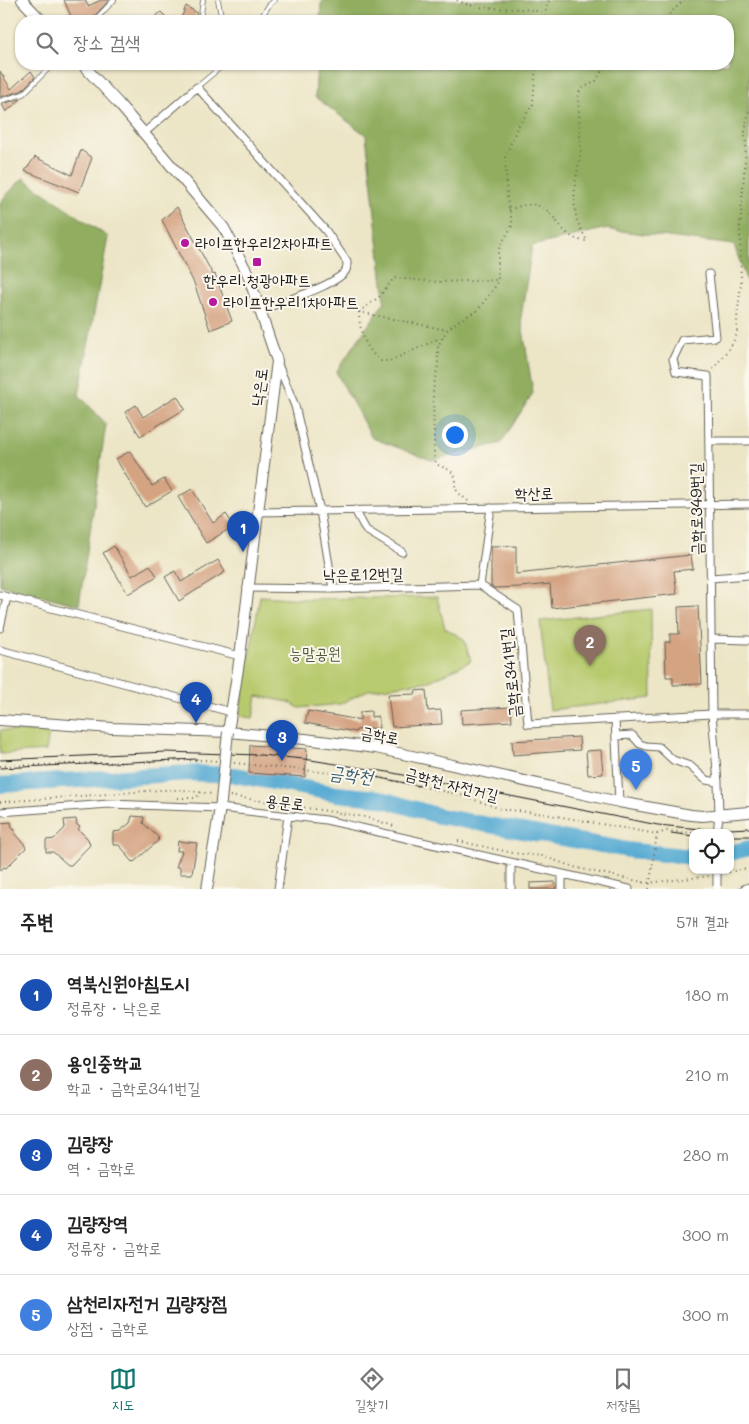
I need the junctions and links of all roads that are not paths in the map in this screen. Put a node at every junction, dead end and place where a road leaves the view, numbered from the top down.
1 (22, 0) edge
2 (114, 0) edge
3 (203, 0) edge
4 (218, 0) edge
5 (275, 0) edge
6 (36, 15) edge
7 (100, 15) edge
8 (201, 15) edge
9 (221, 15) edge
10 (263, 15) edge
11 (47, 70) edge
12 (87, 70) edge
13 (215, 70) edge
14 (197, 87) junction
15 (0, 101) edge
16 (144, 133) junction
17 (710, 274) dead end
18 (260, 310) junction
19 (277, 361) junction
20 (709, 441) junction
21 (749, 441) edge
22 (710, 504) junction
23 (749, 504) edge
24 (491, 508) junction
25 (355, 510) junction
26 (320, 511) junction
27 (257, 512) junction
28 (402, 552) dead end
29 (749, 575) edge
30 (711, 578) junction
31 (480, 585) junction
32 (247, 588) junction
33 (333, 589) junction
34 (4, 596) edge
35 (0, 628) edge
36 (711, 639) junction
37 (749, 640) edge
38 (0, 650) edge
39 (240, 656) junction
40 (231, 712) junction
41 (712, 714) junction
42 (749, 714) edge
43 (615, 719) junction
44 (0, 720) edge
45 (228, 732) junction
46 (616, 736) junction
47 (718, 782) junction
48 (619, 802) junction
49 (221, 804) junction
50 (0, 812) edge
51 (749, 812) edge
52 (288, 816) junction
53 (718, 819) junction
54 (717, 829) edge
55 (511, 863) junction
56 (717, 874) edge
57 (562, 875) junction
58 (717, 887) edge
59 (749, 887) edge
60 (614, 888) edge
61 (207, 889) edge
62 (278, 889) edge
63 (511, 889) edge
64 (562, 889) edge
65 (629, 889) edge
66 (744, 889) edge

1 - 6 main road
2 - 7 lane
3 - 8 lane
4 - 9 lane
5 - 10 lane
11 - 15 lane
12 - 16 main road, 낙은로
13 - 14 lane
14 - 16 street
14 - 18 street
16 - 18 main road, 낙은로
17 - 20 street, 금학로349번길
18 - 19 main road, 낙은로
19 - 26 street
19 - 27 main road, 낙은로
20 - 21 street, 금학로349번길
20 - 22 street, 금학로349번길
22 - 23 street, 학산로
22 - 24 street, 학산로
22 - 30 street, 금학로349번길
24 - 25 street, 학산로
24 - 31 street
25 - 26 street, 학산로
25 - 28 street
26 - 27 street, 학산로
26 - 33 street
27 - 32 main road, 낙은로
29 - 30 street, 금학로349번길
30 - 36 street, 금학로349번길
31 - 33 street, 낙은로12번길
31 - 43 street, 금학로341번길
32 - 33 street, 낙은로12번길
32 - 39 main road, 낙은로
34 - 35 street
34 - 39 street
36 - 37 street
36 - 41 street, 금학로349번길
38 - 40 street
39 - 40 main road, 낙은로
40 - 45 main road, 낙은로
41 - 42 street
41 - 43 street
41 - 47 street, 금학로349번길
43 - 46 street
44 - 45 main road, 금학로
45 - 48 main road, 금학로
45 - 49 main road, 낙은로, bridge
46 - 47 street
46 - 48 street
47 - 53 street, 금학로349번길
48 - 53 main road, 금학로
49 - 50 street, 용문로
49 - 52 street, 용문로
49 - 61 main road, 낙은로
51 - 53 main road, 금학로
52 - 55 street, 용문로
52 - 62 street
53 - 54 street, 금학로349번길
55 - 57 street, 용문로
55 - 63 street
56 - 58 street, bridge
57 - 60 street, 용문로
57 - 64 street
59 - 66 street
60 - 65 street, 용문로

